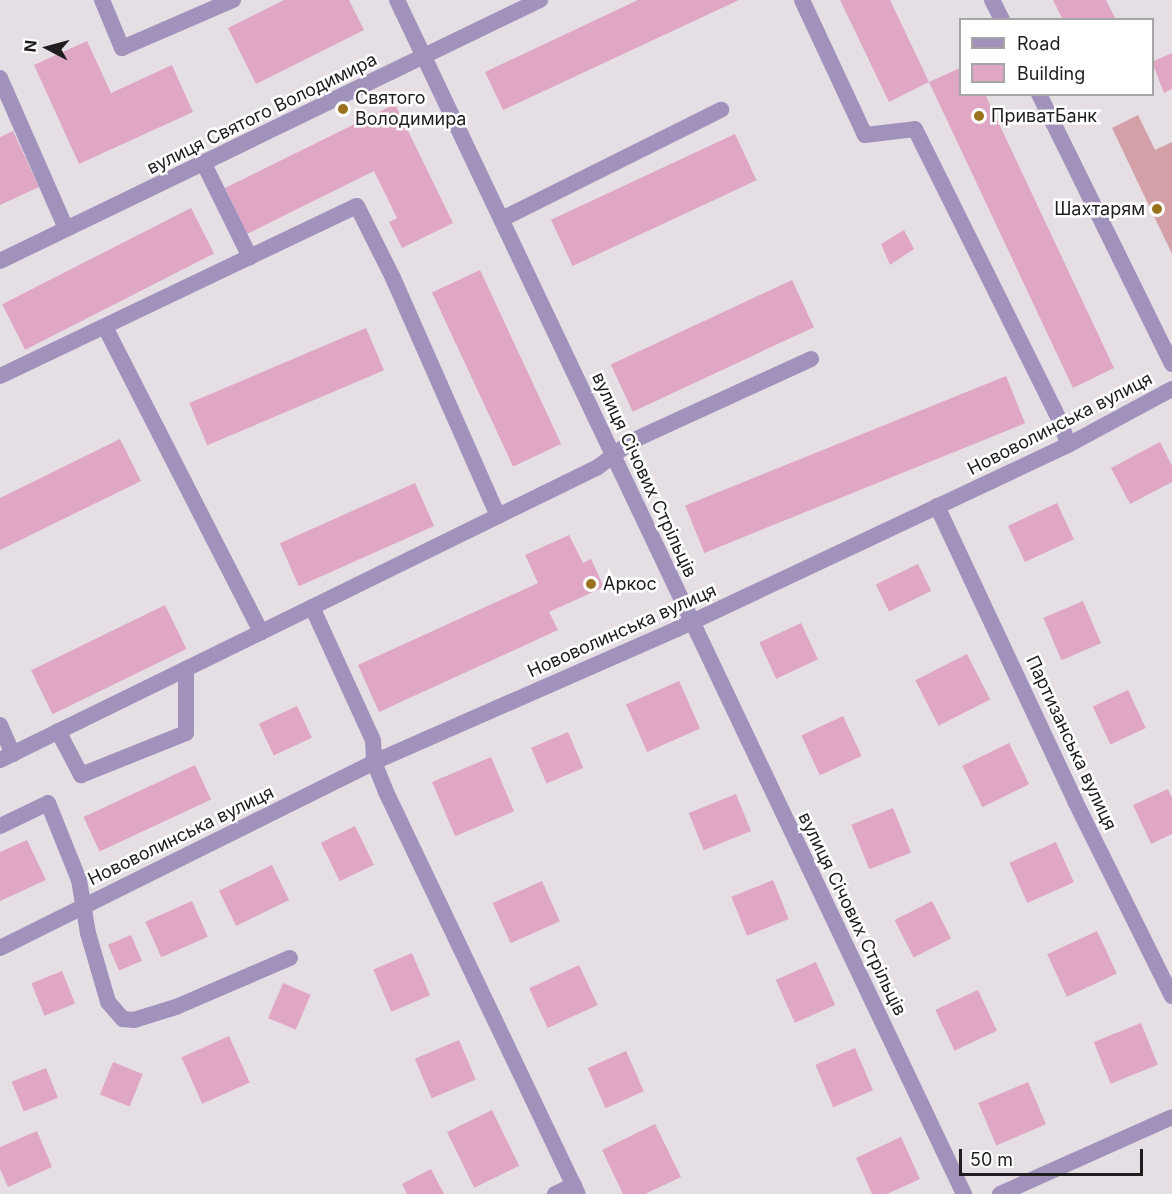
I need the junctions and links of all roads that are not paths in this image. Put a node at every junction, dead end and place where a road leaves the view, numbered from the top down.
1 (102, 0) edge
2 (233, 0) edge
3 (397, 0) edge
4 (540, 0) edge
5 (802, 0) edge
6 (992, 0) edge
7 (1001, 18) edge
8 (425, 56) junction
9 (0, 78) edge
10 (1040, 96) edge
11 (4, 98) edge
12 (721, 110) dead end
13 (204, 164) junction
14 (502, 219) junction
15 (66, 228) junction
16 (250, 257) junction
17 (0, 261) edge
18 (105, 327) junction
19 (811, 359) dead end
20 (1172, 364) edge
21 (0, 376) edge
22 (1172, 389) edge
23 (1068, 445) junction
24 (612, 453) junction
25 (937, 506) junction
26 (498, 516) junction
27 (312, 607) junction
28 (691, 622) junction
29 (261, 632) junction
30 (186, 669) junction
31 (0, 724) edge
32 (58, 731) junction
33 (6, 757) edge
34 (374, 762) junction
35 (0, 826) edge
36 (85, 905) junction
37 (0, 948) edge
38 (290, 958) dead end
39 (1172, 996) edge
40 (1172, 1117) edge
41 (576, 1190) edge
42 (555, 1194) edge
43 (964, 1194) edge
44 (1000, 1194) edge

1 - 2 street
3 - 8 street, вулиця Січових Стрільців
4 - 8 street, вулиця Святого Володимира
5 - 23 street
6 - 7 street
8 - 13 street, вулиця Святого Володимира
8 - 14 street, вулиця Січових Стрільців
9 - 11 street
10 - 20 street
11 - 15 street
12 - 14 street
13 - 15 street, вулиця Святого Володимира
13 - 16 street
14 - 24 street, вулиця Січових Стрільців
15 - 17 street, вулиця Святого Володимира
16 - 18 street
16 - 26 street
18 - 21 street
18 - 29 street
19 - 24 street
22 - 23 street, Нововолинська вулиця
23 - 25 street, Нововолинська вулиця
24 - 26 street
24 - 28 street, вулиця Січових Стрільців
25 - 28 street, Нововолинська вулиця
25 - 39 street, Партизанська вулиця
26 - 27 street
27 - 29 street
27 - 34 street
28 - 34 street, Нововолинська вулиця
28 - 43 street, вулиця Січових Стрільців
29 - 30 street
30 - 32 street
30 - 32 street
31 - 33 street
32 - 33 street
34 - 36 street, Нововолинська вулиця
34 - 41 street
35 - 36 street
36 - 37 street, Нововолинська вулиця
36 - 38 street, Нововолинська вулиця
40 - 44 street
41 - 42 street

